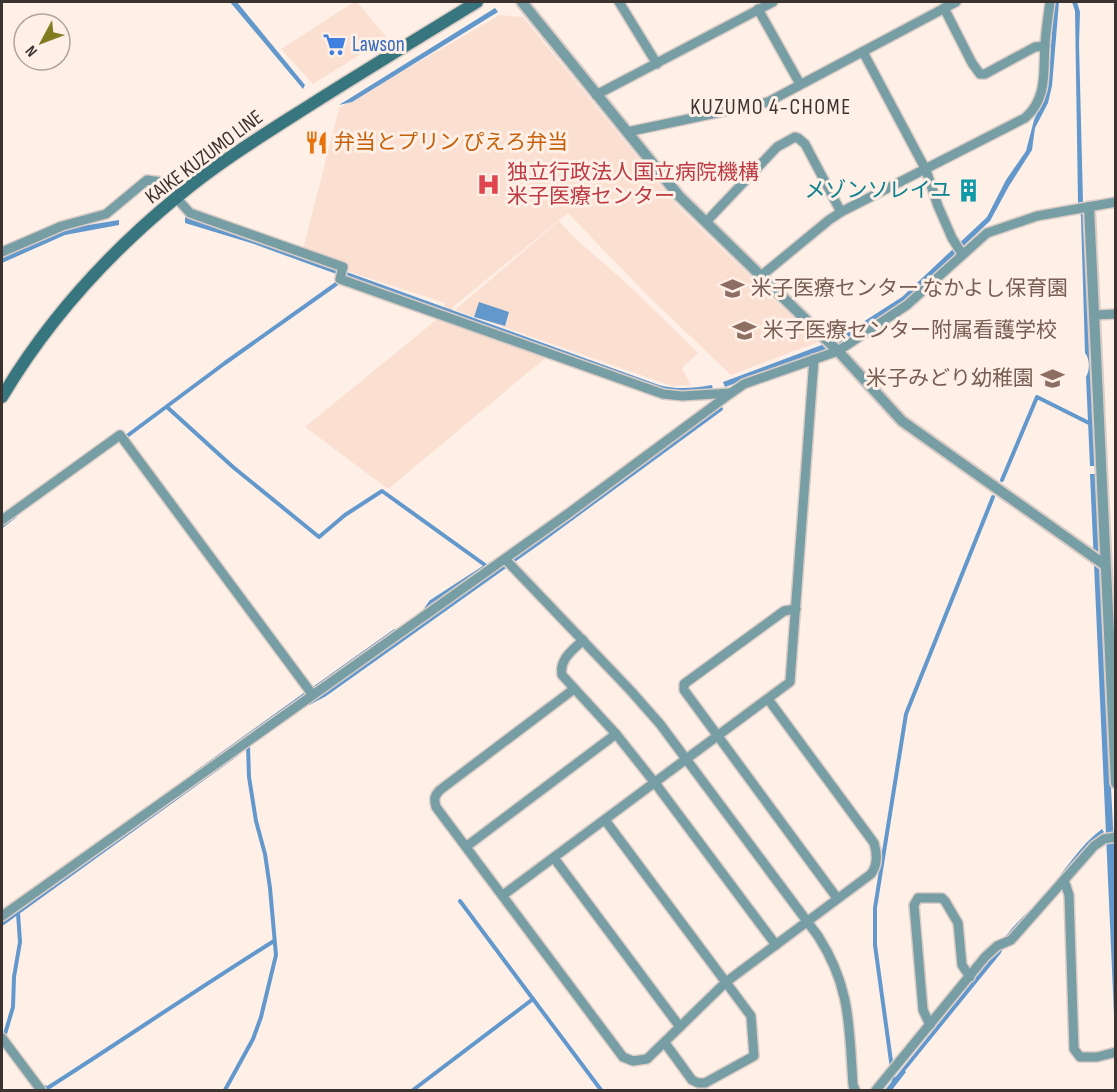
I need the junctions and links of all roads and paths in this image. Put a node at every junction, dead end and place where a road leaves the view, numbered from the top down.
1 (477, 2) edge
2 (522, 2) edge
3 (619, 2) edge
4 (772, 2) edge
5 (956, 2) edge
6 (1050, 2) edge
7 (944, 8) junction
8 (758, 9) junction
9 (1045, 46) junction
10 (863, 52) junction
11 (657, 64) junction
12 (800, 84) junction
13 (596, 95) junction
14 (627, 132) junction
15 (926, 170) junction
16 (177, 197) junction
17 (1116, 201) edge
18 (1089, 207) junction
19 (841, 212) junction
20 (706, 222) junction
21 (2, 252) edge
22 (963, 254) junction
23 (761, 276) junction
24 (1116, 314) edge
25 (1094, 315) junction
26 (838, 351) junction
27 (814, 359) junction
28 (731, 393) junction
29 (2, 397) edge
30 (2, 520) edge
31 (505, 559) junction
32 (1110, 565) edge
33 (796, 609) junction
34 (583, 640) junction
35 (574, 689) junction
36 (312, 694) junction
37 (768, 699) junction
38 (616, 734) junction
39 (717, 737) junction
40 (687, 760) junction
41 (655, 783) junction
42 (1116, 783) edge
43 (604, 820) junction
44 (1116, 837) edge
45 (467, 846) junction
46 (554, 858) junction
47 (1064, 880) junction
48 (503, 895) junction
49 (837, 898) junction
50 (2, 916) edge
51 (807, 921) junction
52 (776, 945) junction
53 (970, 976) junction
54 (726, 982) junction
55 (930, 1025) junction
56 (680, 1027) junction
57 (2, 1038) edge
58 (665, 1043) junction
59 (1114, 1052) edge
60 (41, 1090) edge
61 (855, 1090) edge
62 (876, 1090) edge

1 - 16 main road, KAIKE KUZUMO LINE
2 - 13 street
3 - 11 street
4 - 8 street
5 - 7 street
6 - 9 street
7 - 9 street
7 - 10 street
8 - 11 street
8 - 12 street
9 - 15 street
10 - 12 street
10 - 15 street
11 - 13 street
12 - 14 street
13 - 14 street
14 - 20 street
15 - 19 street
15 - 22 street
16 - 21 street
16 - 28 street
16 - 29 main road, KAIKE KUZUMO LINE
17 - 18 street
18 - 22 street
18 - 25 street
19 - 20 street
19 - 23 street
20 - 23 street
22 - 26 street
23 - 26 street
24 - 25 street
25 - 32 street
26 - 27 street
26 - 32 street
27 - 28 street
27 - 33 street
28 - 31 street
30 - 36 street
31 - 34 street
31 - 36 street
32 - 42 street
33 - 37 street
33 - 39 street
34 - 35 street
34 - 40 street
35 - 38 street
35 - 45 street
36 - 50 street
37 - 39 street
37 - 49 street
38 - 41 street
38 - 45 street
39 - 40 street
39 - 49 street
40 - 41 street
40 - 51 street
41 - 43 street
41 - 52 street
43 - 46 street
43 - 54 street
44 - 47 street
45 - 48 street
46 - 48 street
46 - 56 street
47 - 53 street
47 - 59 street
48 - 58 street
49 - 51 street
51 - 52 street
51 - 61 street
52 - 54 street
53 - 55 street
53 - 55 street
54 - 56 street
54 - 58 street
55 - 62 street
56 - 58 street
57 - 60 street

